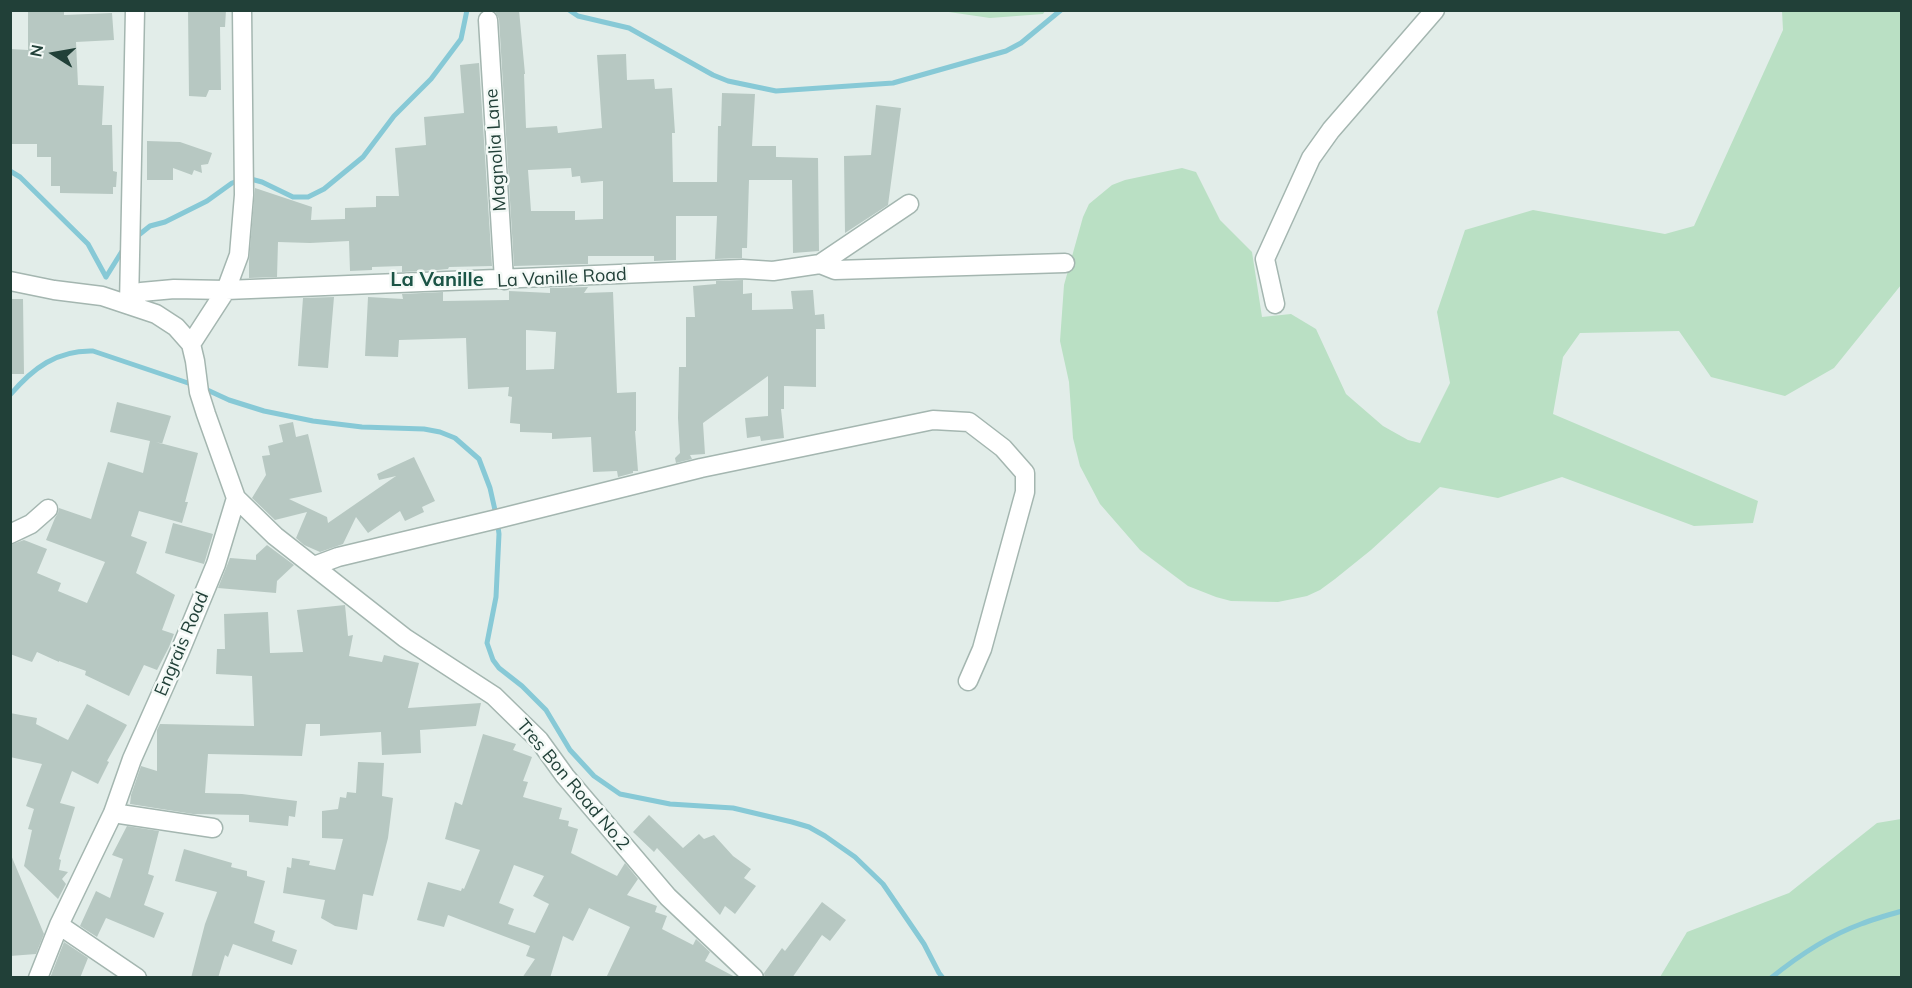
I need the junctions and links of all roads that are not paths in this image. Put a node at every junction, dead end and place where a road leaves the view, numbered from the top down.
1 (135, 10) edge
2 (242, 10) edge
3 (1435, 10) edge
4 (488, 20) dead end
5 (909, 204) dead end
6 (1065, 263) dead end
7 (820, 264) junction
8 (504, 280) junction
9 (12, 284) edge
10 (226, 291) junction
11 (1275, 304) dead end
12 (129, 305) junction
13 (193, 353) junction
14 (236, 498) junction
15 (48, 509) dead end
16 (10, 534) edge
17 (314, 566) junction
18 (968, 681) dead end
19 (113, 813) junction
20 (213, 828) dead end
21 (59, 925) junction
22 (752, 977) edge
23 (38, 978) edge
24 (137, 978) edge

1 - 12 street
2 - 10 street
3 - 11 street
4 - 8 street, Magnolia Lane
5 - 7 street, La Vanille Road
6 - 7 street, La Vanille Road
7 - 8 street, La Vanille Road
8 - 10 street, La Vanille Road
9 - 12 street
10 - 12 street, La Vanille Road
10 - 13 street
12 - 13 street
13 - 14 street
14 - 17 street, Tres Bon Road No.2
14 - 19 street, Engrais Road
15 - 16 street
17 - 18 street
17 - 22 street, Tres Bon Road No.2
19 - 20 street
19 - 21 street, Engrais Road
21 - 23 street, Engrais Road
21 - 24 street

